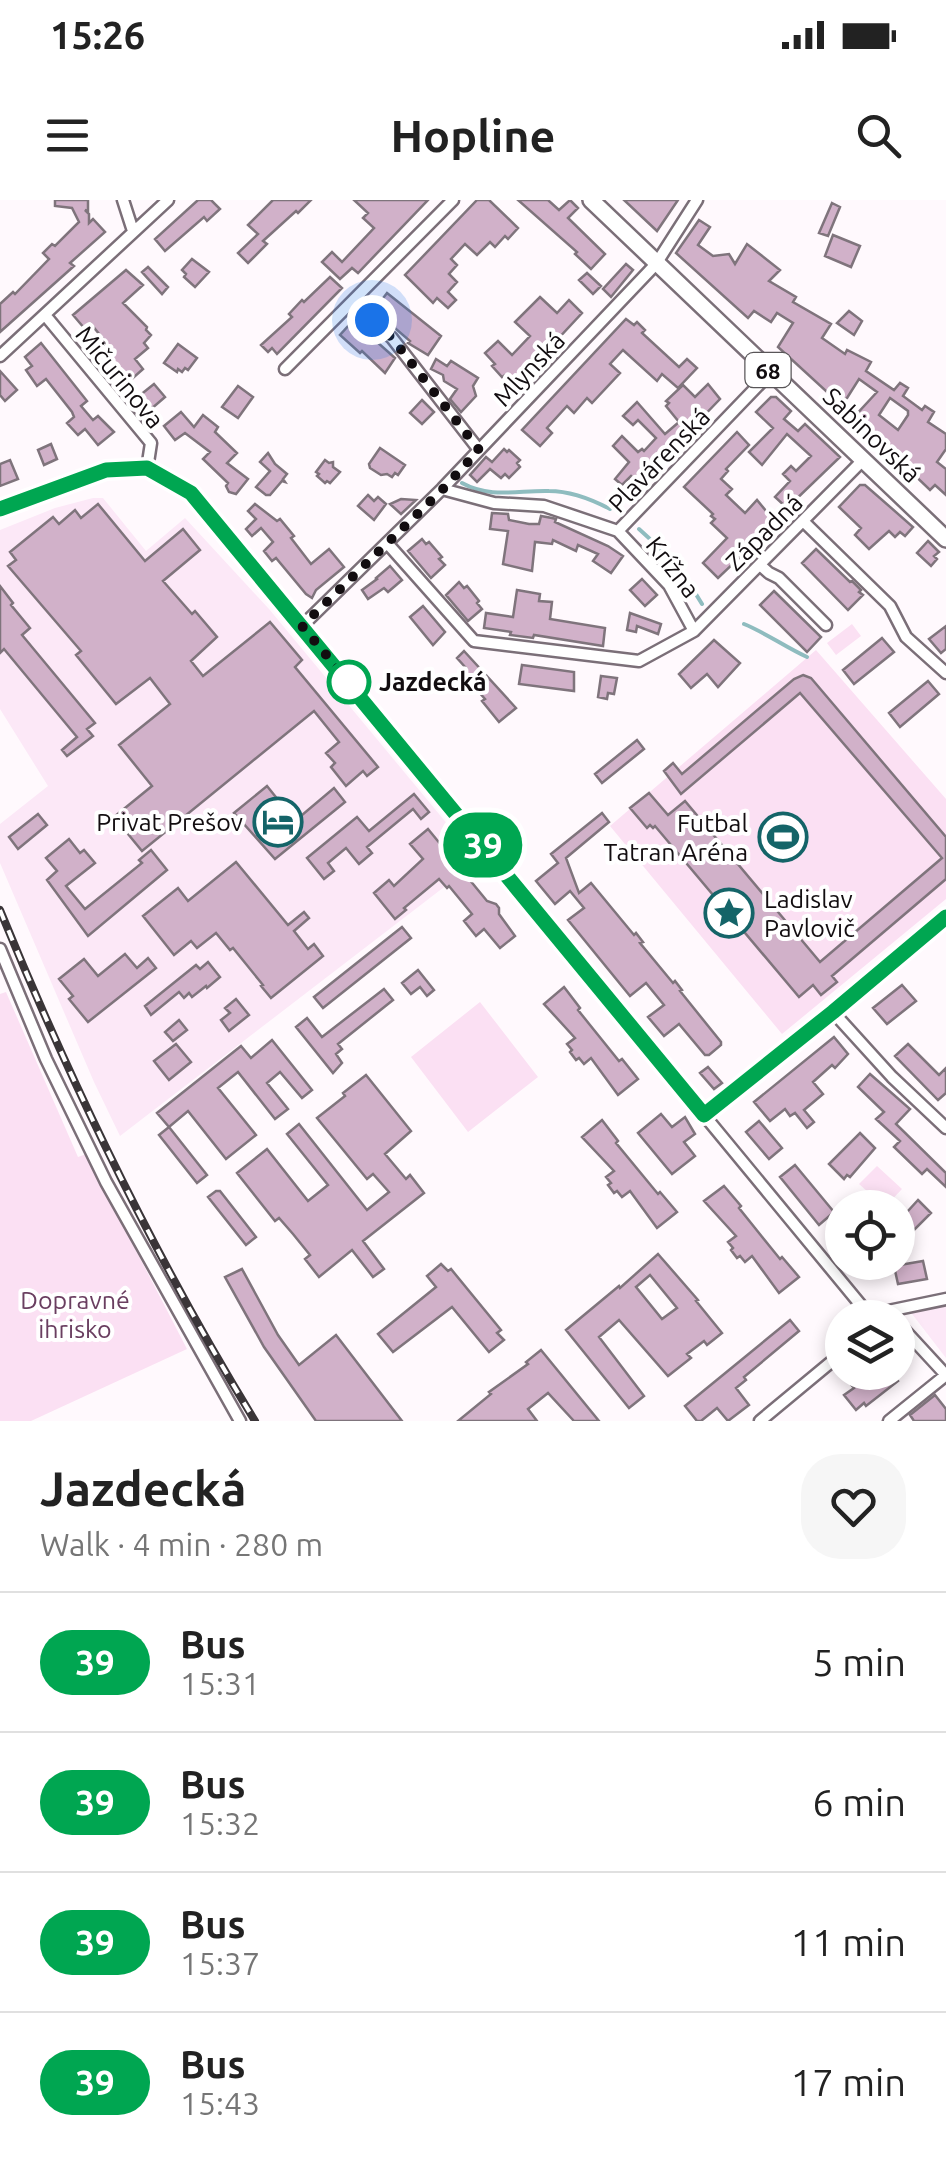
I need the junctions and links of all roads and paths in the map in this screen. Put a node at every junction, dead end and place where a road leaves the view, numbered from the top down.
1 (123, 200) edge
2 (168, 200) edge
3 (454, 200) edge
4 (590, 200) edge
5 (697, 200) edge
6 (134, 232) junction
7 (656, 264) junction
8 (352, 302) junction
9 (45, 316) junction
10 (0, 356) edge
11 (285, 368) dead end
12 (770, 372) junction
13 (479, 450) junction
14 (862, 461) junction
15 (147, 468) junction
16 (442, 490) junction
17 (0, 509) edge
18 (803, 521) junction
19 (618, 531) junction
20 (946, 539) edge
21 (387, 544) junction
22 (760, 565) junction
23 (826, 625) dead end
24 (302, 626) junction
25 (694, 631) junction
26 (946, 673) edge
27 (946, 917) edge
28 (0, 949) edge
29 (833, 1012) junction
30 (704, 1115) junction
31 (946, 1128) edge
32 (946, 1298) edge
33 (856, 1300) edge
34 (915, 1309) edge
35 (915, 1341) edge
36 (825, 1367) edge
37 (946, 1375) edge
38 (240, 1421) edge
39 (760, 1421) edge
40 (889, 1421) edge

1 - 6 street
2 - 6 street, Mičurinova
3 - 8 street
4 - 7 main road, Sabinovská / 68
5 - 7 street, Mlynská
6 - 9 street, Mičurinova
7 - 12 main road, Sabinovská / 68
7 - 13 street, Mlynská
8 - 11 street
8 - 13 street
9 - 10 street, Mičurinova
9 - 15 street, Mičurinova
12 - 14 main road, Sabinovská / 68
12 - 19 street, Plavárenská
13 - 16 street, Mlynská
14 - 18 street, Západná
14 - 20 main road, Sabinovská / 68
15 - 17 street
15 - 24 street
16 - 19 street, Krížna
16 - 21 street, Mlynská
18 - 22 street, Západná
18 - 26 street
19 - 25 street, Krížna
21 - 24 street, Mlynská
21 - 25 street, Krížna
22 - 23 street
22 - 25 street, Západná
24 - 30 street
27 - 29 street
28 - 38 street
29 - 30 street
29 - 31 street
30 - 33 street
32 - 34 street
35 - 37 street
36 - 39 street
37 - 40 street

